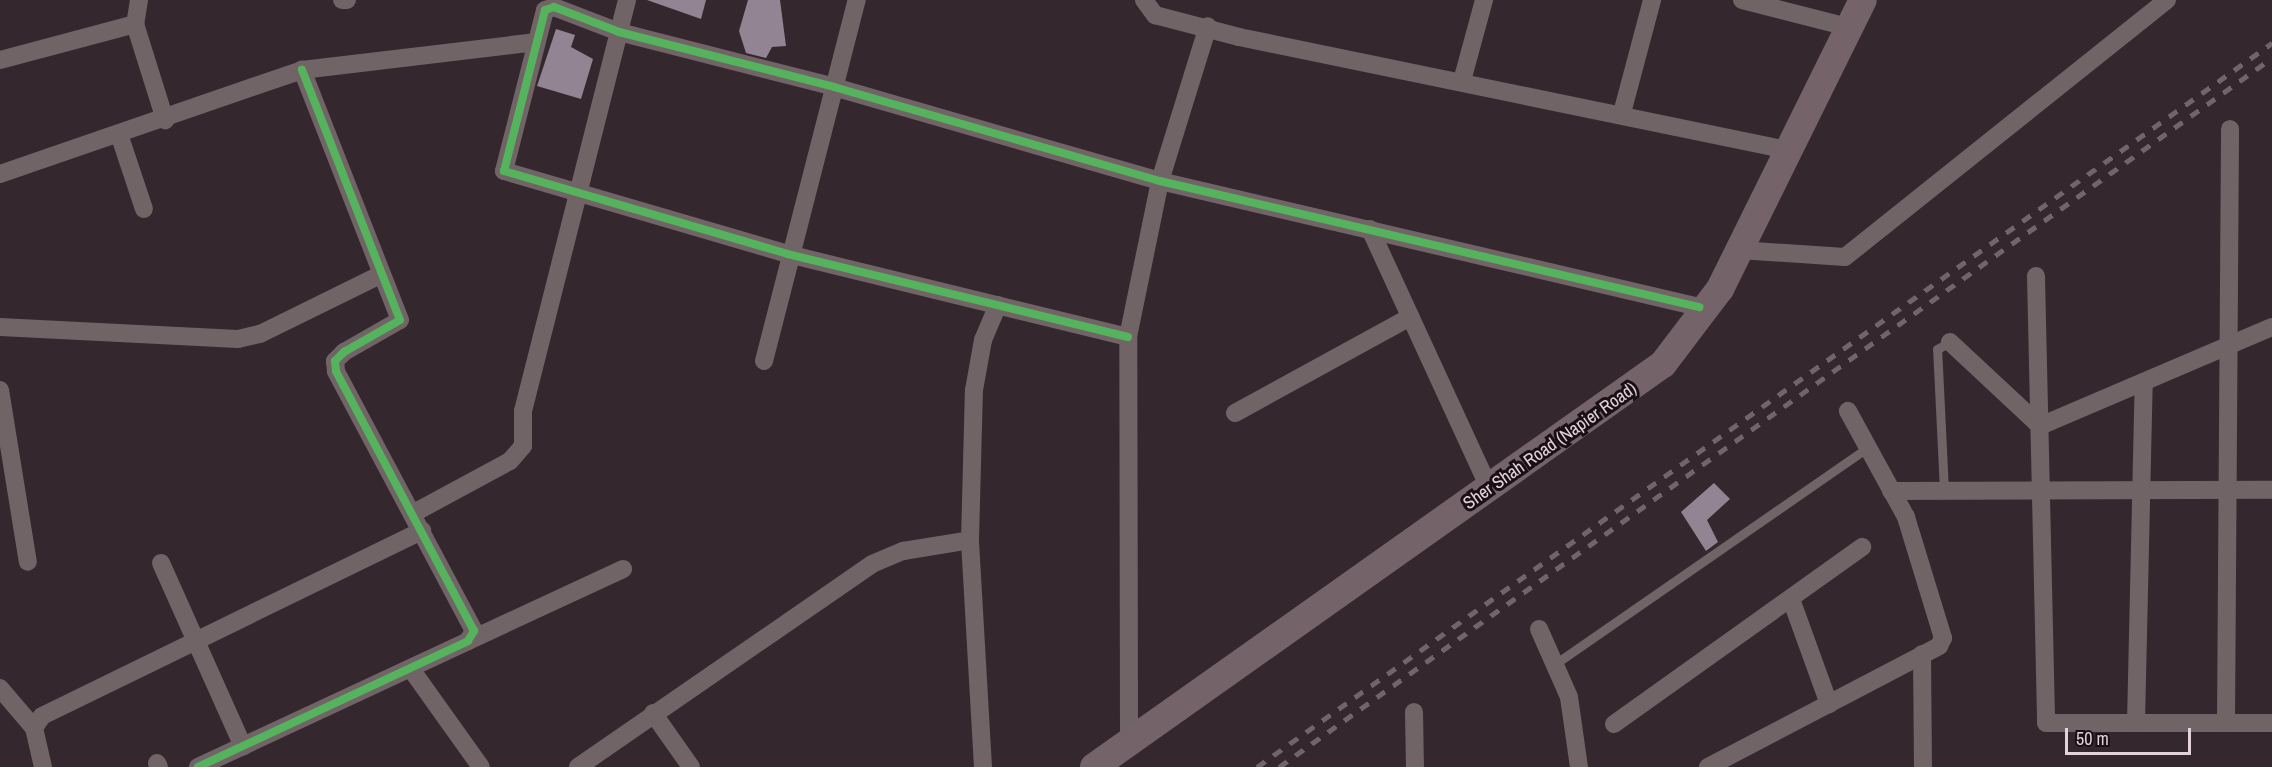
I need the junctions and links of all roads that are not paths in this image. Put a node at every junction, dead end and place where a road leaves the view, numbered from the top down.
1 (139, 0) edge
2 (342, 0) edge
3 (347, 0) edge
4 (627, 0) edge
5 (857, 0) edge
6 (1144, 0) edge
7 (1484, 0) edge
8 (1652, 0) edge
9 (1742, 0) edge
10 (1863, 0) edge
11 (2167, 0) edge
12 (1842, 12) edge
13 (135, 24) junction
14 (1208, 26) junction
15 (619, 32) junction
16 (536, 42) junction
17 (0, 60) edge
18 (302, 70) junction
19 (1462, 81) junction
20 (834, 87) junction
21 (1622, 113) junction
22 (1799, 115) junction
23 (165, 120) junction
24 (2230, 129) dead end
25 (119, 134) junction
26 (1778, 148) dead end
27 (0, 174) edge
28 (1160, 181) junction
29 (574, 194) junction
30 (144, 208) dead end
31 (1370, 229) junction
32 (1739, 250) junction
33 (788, 254) junction
34 (380, 275) junction
35 (2036, 276) dead end
36 (998, 305) junction
37 (1699, 307) dead end
38 (1410, 317) junction
39 (0, 327) edge
40 (2272, 327) edge
41 (1128, 337) junction
42 (1950, 342) joint
43 (2230, 346) junction
44 (764, 361) dead end
45 (2144, 382) junction
46 (0, 390) edge
47 (1848, 411) dead end
48 (1235, 413) dead end
49 (2040, 426) junction
50 (1868, 447) junction
51 (1485, 479) dead end
52 (2041, 488) junction
53 (1891, 490) junction
54 (1944, 490) junction
55 (2142, 490) junction
56 (2228, 490) junction
57 (2272, 490) edge
58 (412, 514) junction
59 (422, 531) junction
60 (970, 540) junction
61 (1862, 547) dead end
62 (28, 562) dead end
63 (161, 563) dead end
64 (623, 569) dead end
65 (1791, 599) junction
66 (1539, 629) dead end
67 (194, 638) junction
68 (468, 641) junction
69 (1922, 654) junction
70 (1555, 664) junction
71 (411, 669) junction
72 (0, 688) edge
73 (1829, 704) junction
74 (1414, 712) dead end
75 (653, 713) junction
76 (2136, 723) junction
77 (2226, 723) junction
78 (2272, 723) edge
79 (1614, 724) dead end
80 (34, 728) junction
81 (1129, 732) dead end
82 (243, 746) junction
83 (43, 767) edge
84 (198, 767) edge
85 (481, 767) edge
86 (578, 767) edge
87 (691, 767) edge
88 (983, 767) edge
89 (1094, 767) edge
90 (1415, 767) edge
91 (1580, 767) edge
92 (1708, 767) edge
93 (1923, 767) edge

1 - 13 street
2 - 3 street
4 - 15 street
5 - 20 street
6 - 14 street
7 - 19 street
8 - 21 street
9 - 12 street
10 - 22 main road, Sher Shah Road (Napier Road)
11 - 32 street
12 - 22 main road, Sher Shah Road (Napier Road)
13 - 17 street
13 - 23 street
14 - 19 street
14 - 28 street
15 - 16 street
15 - 20 street
15 - 29 street
16 - 18 street
16 - 29 street
18 - 23 street
18 - 34 street
19 - 21 street
20 - 28 street
20 - 33 street
21 - 26 street
22 - 32 main road, Sher Shah Road (Napier Road)
23 - 25 street
24 - 43 street
25 - 27 street
25 - 30 street
28 - 31 street
28 - 41 street
29 - 33 street
29 - 58 street
31 - 37 street
31 - 38 street
32 - 89 main road, Sher Shah Road (Napier Road)
33 - 36 street
33 - 44 street
34 - 39 street
34 - 58 street
35 - 49 street
36 - 41 street
36 - 60 street
38 - 48 street
38 - 51 street
40 - 43 street
41 - 81 street
42 - 49 street
42 - 54 lane
43 - 45 street
43 - 56 street
45 - 49 street
45 - 55 street
46 - 62 street
47 - 50 street
49 - 52 street
50 - 53 street
50 - 70 lane
52 - 54 street
52 - 55 street
52 - 76 street
53 - 54 street
53 - 69 street
55 - 56 street
55 - 76 street
56 - 57 street
56 - 77 street
58 - 59 street
59 - 67 street
59 - 68 street
60 - 75 street
60 - 88 street
61 - 65 street
63 - 67 street
64 - 68 street
65 - 73 street
65 - 79 street
66 - 70 street
67 - 80 street
67 - 82 street
68 - 71 street
69 - 73 street
69 - 93 street
70 - 91 street
71 - 82 street
71 - 85 street
72 - 80 street
73 - 92 street
74 - 90 street
75 - 86 street
75 - 87 street
76 - 77 street
77 - 78 street
80 - 83 street
82 - 84 street

